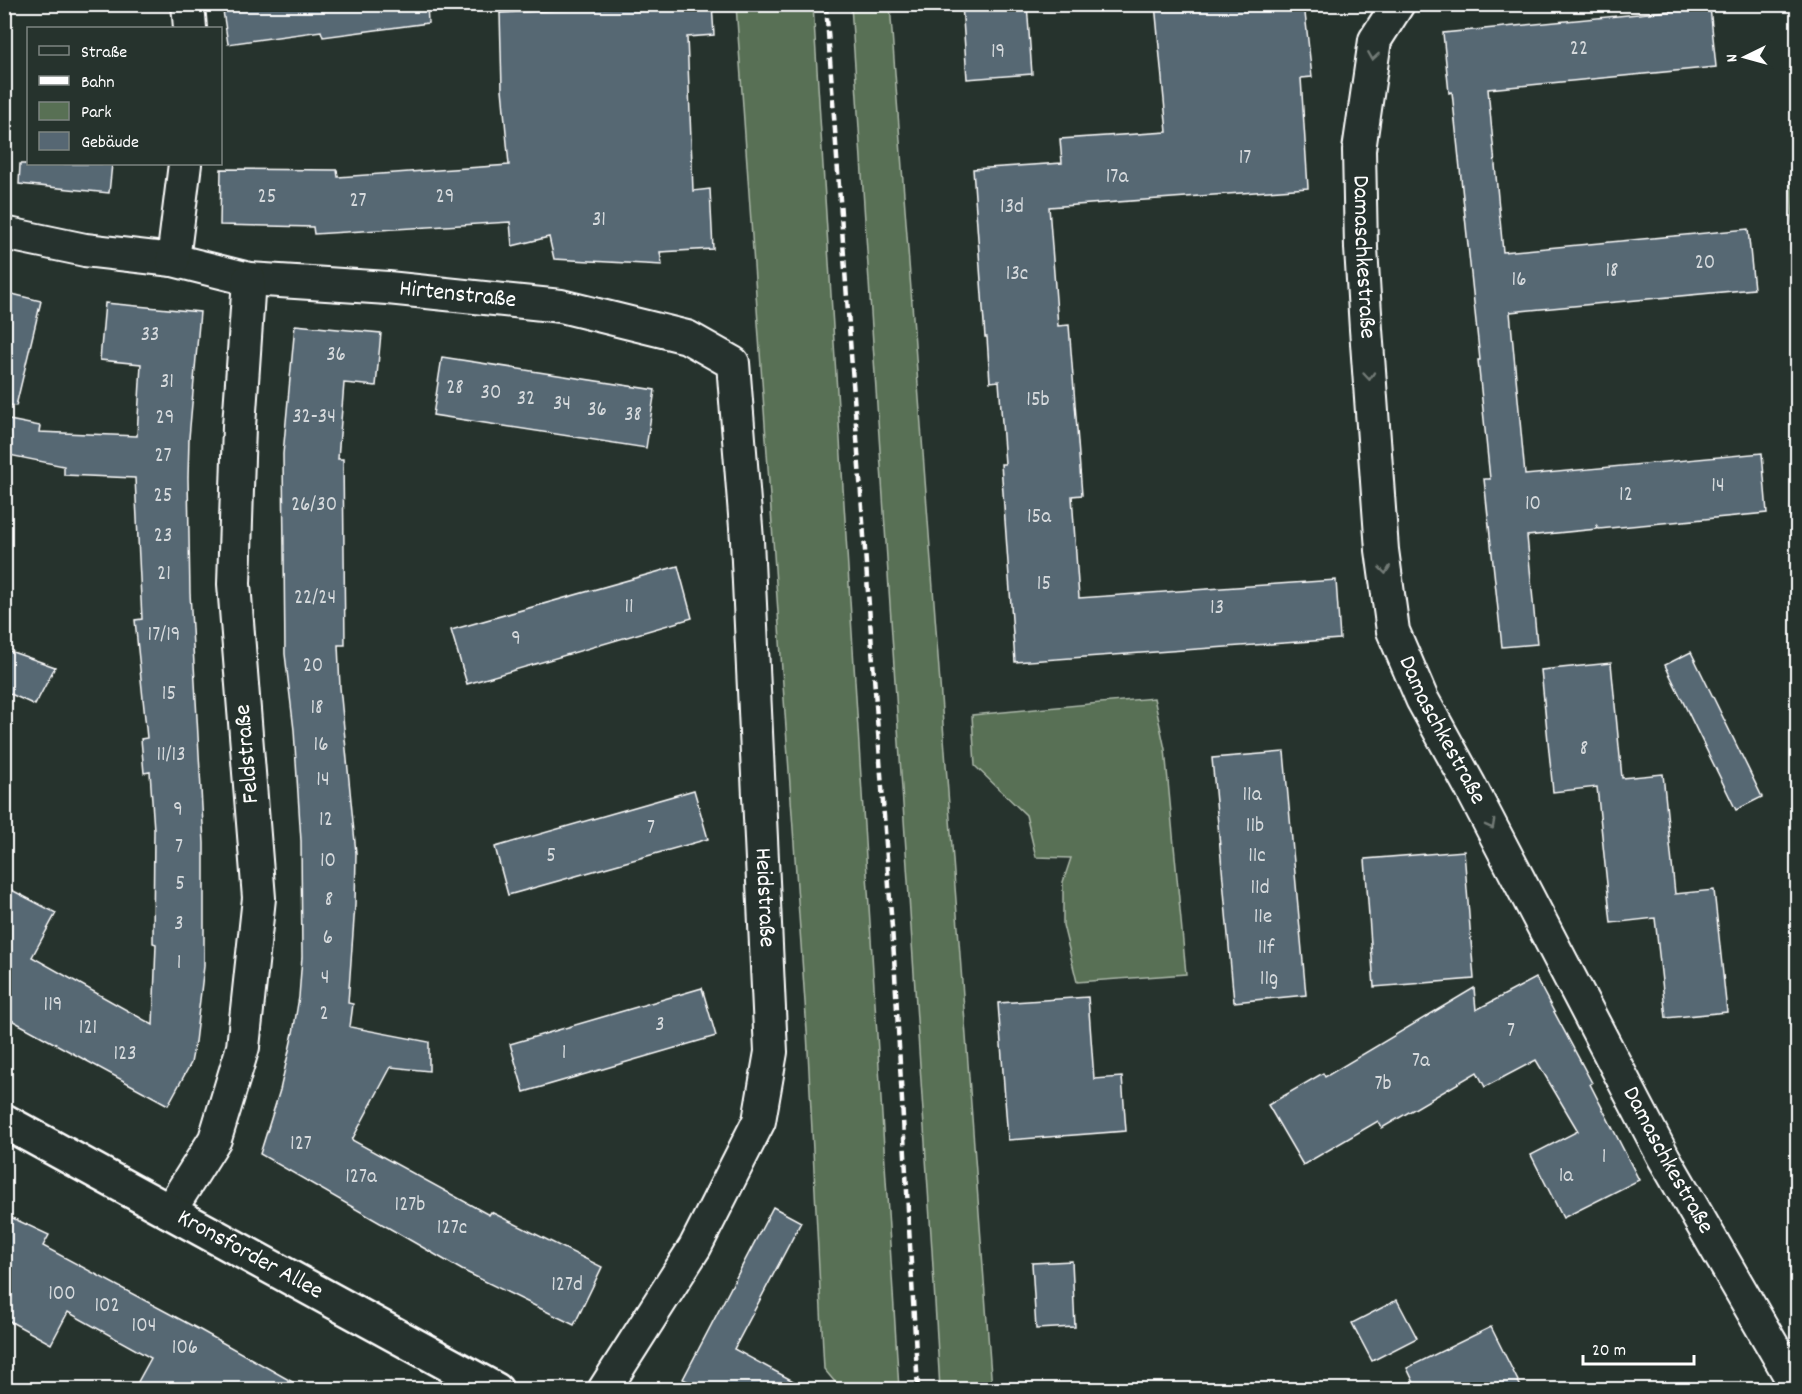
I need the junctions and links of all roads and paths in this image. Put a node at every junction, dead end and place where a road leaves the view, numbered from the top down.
1 (188, 4) edge
2 (1398, 4) edge
3 (190, 27) edge
4 (185, 165) edge
5 (4, 233) edge
6 (173, 260) junction
7 (249, 279) junction
8 (733, 363) joint
9 (4, 1121) edge
10 (169, 1212) junction
11 (1796, 1388) edge
12 (496, 1389) edge
13 (604, 1389) edge

1 - 3 street
2 -> 11 street, Damaschkestraße
4 - 6 street
5 - 6 street, Hirtenstraße
6 - 7 street, Hirtenstraße
7 - 8 street, Hirtenstraße
7 - 10 street, Feldstraße
8 - 13 street, Heidstraße
9 - 10 main road, Kronsforder Allee
10 - 12 main road, Kronsforder Allee

